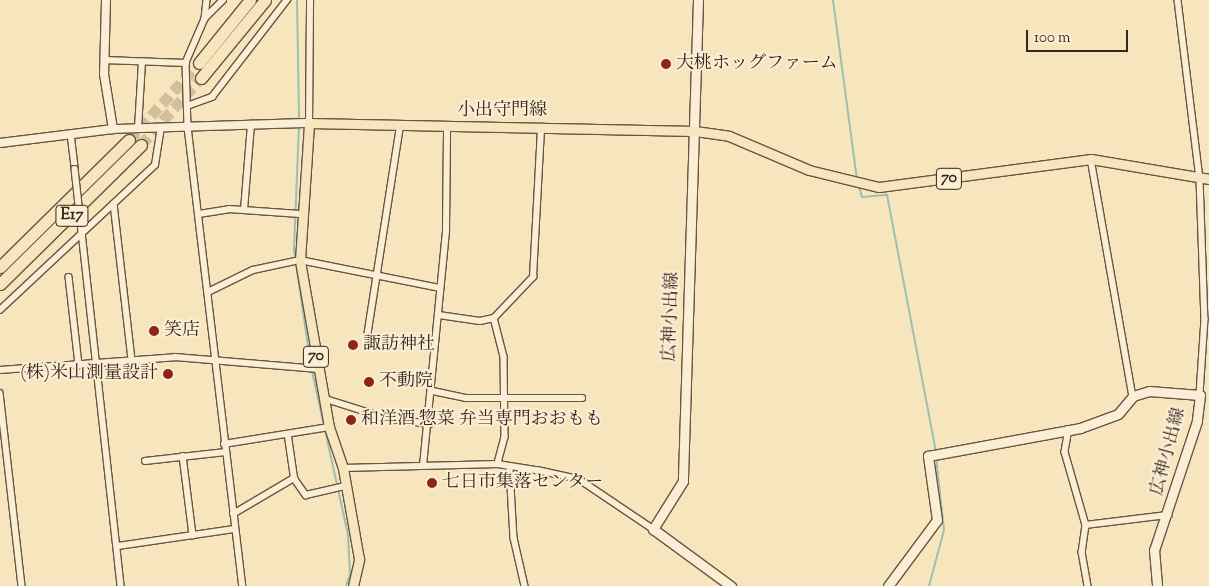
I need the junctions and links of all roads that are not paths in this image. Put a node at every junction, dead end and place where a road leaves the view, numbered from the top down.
1 (106, 0) edge
2 (207, 0) edge
3 (223, 0) edge
4 (250, 0) edge
5 (265, 0) edge
6 (287, 0) edge
7 (310, 0) edge
8 (698, 0) edge
9 (1178, 0) edge
10 (205, 19) junction
11 (104, 60) junction
12 (142, 62) junction
13 (186, 63) junction
14 (199, 63) tunnel mouth
15 (201, 78) tunnel mouth
16 (187, 106) junction
17 (309, 123) junction
18 (251, 124) junction
19 (188, 127) junction
20 (400, 127) junction
21 (447, 127) junction
22 (542, 127) junction
23 (113, 129) junction
24 (138, 129) junction
25 (161, 129) junction
26 (695, 131) junction
27 (71, 134) junction
28 (129, 140) tunnel mouth
29 (0, 143) edge
30 (141, 145) tunnel mouth
31 (1091, 159) junction
32 (1205, 179) edge
33 (114, 204) junction
34 (244, 210) junction
35 (199, 214) junction
36 (300, 214) junction
37 (83, 234) junction
38 (300, 260) junction
39 (0, 267) edge
40 (376, 276) junction
41 (70, 277) dead end
42 (0, 284) edge
43 (440, 288) junction
44 (208, 292) junction
45 (0, 310) edge
46 (438, 315) junction
47 (494, 318) junction
48 (367, 337) dead end
49 (132, 360) junction
50 (214, 362) junction
51 (97, 364) junction
52 (79, 365) junction
53 (318, 369) junction
54 (0, 370) edge
55 (433, 391) junction
56 (0, 393) edge
57 (1200, 395) junction
58 (1133, 396) junction
59 (582, 398) dead end
60 (326, 399) junction
61 (504, 400) junction
62 (430, 424) junction
63 (329, 427) junction
64 (1069, 429) junction
65 (288, 437) junction
66 (224, 444) junction
67 (225, 452) junction
68 (183, 456) junction
69 (145, 461) dead end
70 (498, 464) junction
71 (423, 466) junction
72 (344, 468) junction
73 (510, 469) junction
74 (294, 478) junction
75 (344, 486) junction
76 (233, 514) junction
77 (1169, 514) junction
78 (1086, 525) junction
79 (234, 529) junction
80 (653, 529) junction
81 (193, 535) junction
82 (118, 546) junction
83 (22, 586) edge
84 (122, 586) edge
85 (243, 586) edge
86 (353, 586) edge
87 (525, 586) edge
88 (731, 586) edge
89 (888, 586) edge
90 (1088, 586) edge
91 (1157, 586) edge

1 - 11 street
2 - 10 street
3 - 10 street
4 - 14 highway
5 - 15 highway
6 - 16 street
7 - 17 street
8 - 26 main road, 広神小出線
9 - 32 street
10 - 13 street
11 - 12 street
11 - 23 street
12 - 13 street
12 - 24 street
13 - 16 street
16 - 19 street
17 - 18 street
17 - 20 main road, 小出守門線 / 70
17 - 36 main road, 70
18 - 19 street
18 - 34 street
19 - 25 street
19 - 35 street
20 - 21 main road, 小出守門線 / 70
20 - 40 street
21 - 22 main road, 小出守門線 / 70
21 - 43 street
22 - 26 main road, 小出守門線 / 70
22 - 47 street
23 - 24 street
23 - 27 street
24 - 25 street
25 - 33 street
26 - 31 main road, 70
26 - 80 main road, 広神小出線
27 - 29 street
27 - 37 street, bridge
28 - 39 highway, E17
30 - 42 highway, E17
31 - 32 main road, 70
31 - 58 street
32 - 57 street
33 - 37 street
33 - 49 street
34 - 35 street
34 - 36 street
35 - 44 street
36 - 38 main road, 70
37 - 45 street
37 - 51 street
38 - 40 street
38 - 44 street
38 - 53 main road, 70
40 - 43 street
40 - 48 street
41 - 52 street
43 - 46 street
44 - 50 street
46 - 47 street
46 - 55 street
47 - 61 street
49 - 50 street
49 - 51 street
50 - 53 street
50 - 66 street
51 - 52 street
51 - 82 street
52 - 54 street
53 - 60 main road, 70
55 - 61 street
55 - 62 street
56 - 83 street
57 - 58 main road, 広神小出線
57 - 77 main road, 広神小出線
58 - 64 main road
59 - 61 street
60 - 62 street
60 - 63 main road, 70
61 - 70 street
62 - 71 street
63 - 65 street
63 - 72 main road, 70
64 - 78 street
64 - 89 main road
65 - 66 street
65 - 74 street
66 - 67 street
67 - 68 street
67 - 76 street
68 - 69 street
68 - 81 street
70 - 71 street
70 - 73 street
71 - 72 street
72 - 75 main road, 70
73 - 80 street
73 - 87 street
74 - 75 street
74 - 76 street
75 - 86 main road, 70
76 - 79 street
77 - 78 street
77 - 91 main road, 広神小出線
78 - 90 street
79 - 81 street
79 - 85 street
80 - 88 main road
81 - 82 street
82 - 84 street

